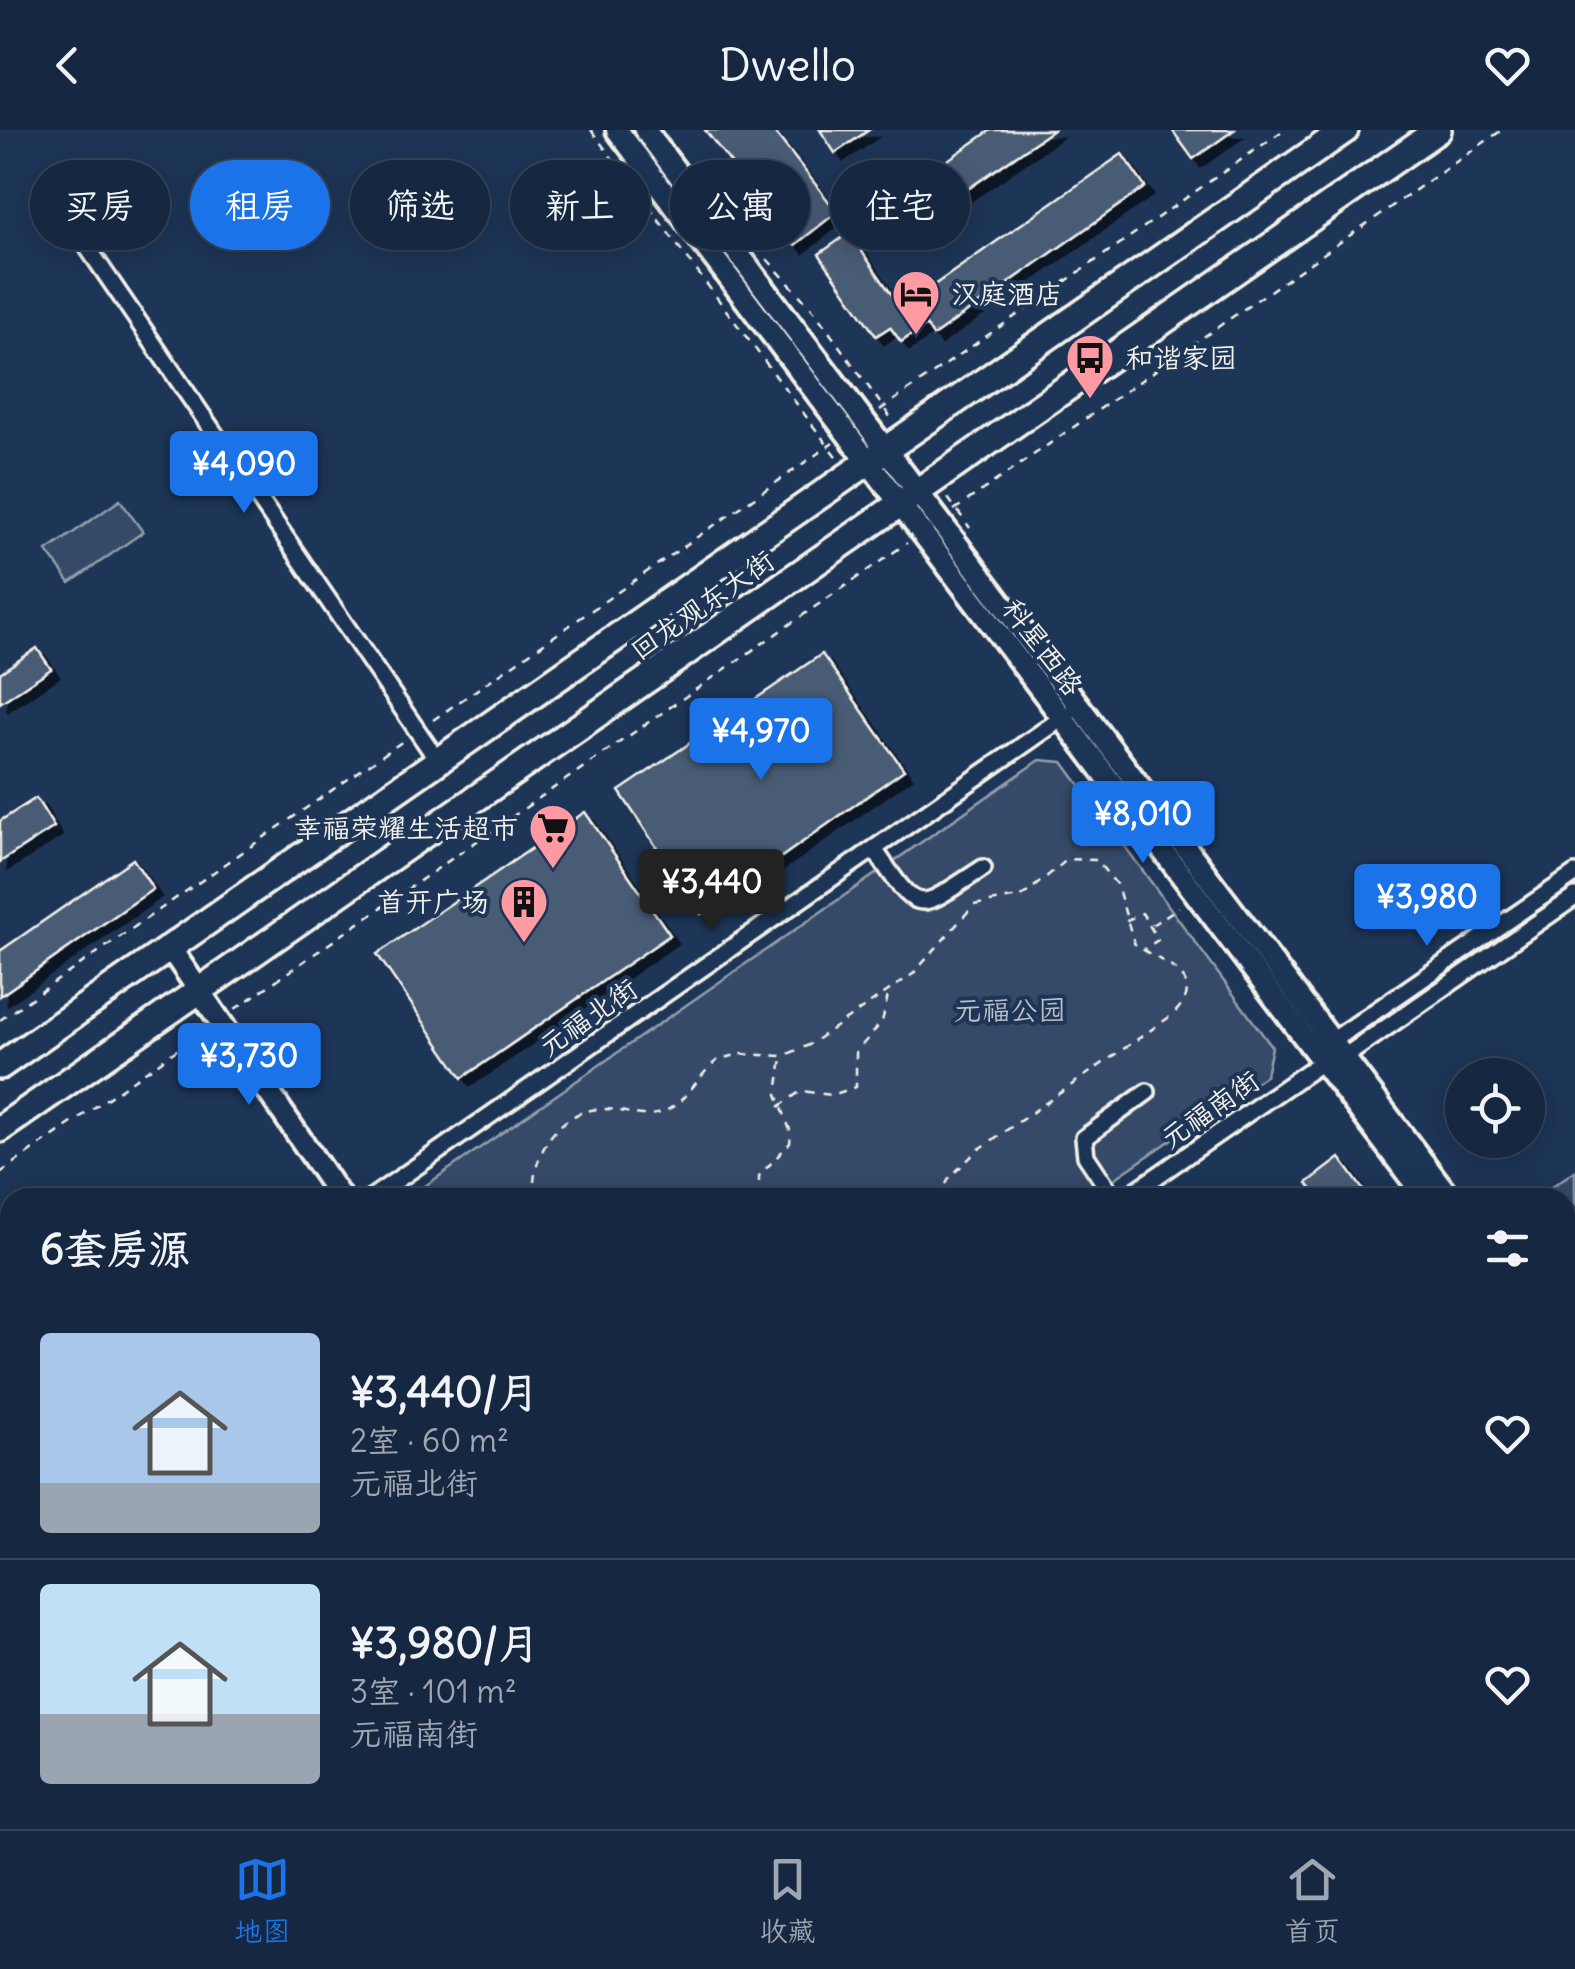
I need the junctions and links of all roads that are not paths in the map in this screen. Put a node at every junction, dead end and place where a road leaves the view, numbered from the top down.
1 (616, 130) edge
2 (645, 130) edge
3 (1345, 130) edge
4 (1438, 130) edge
5 (89, 250) edge
6 (877, 456) junction
7 (909, 498) junction
8 (1071, 712) junction
9 (438, 762) junction
10 (874, 849) junction
11 (983, 868) dead end
12 (1575, 874) edge
13 (1575, 898) edge
14 (170, 948) junction
15 (199, 990) junction
16 (1338, 1049) junction
17 (1322, 1062) junction
18 (0, 1066) edge
19 (1147, 1092) dead end
20 (0, 1129) edge
21 (334, 1188) edge
22 (385, 1188) edge
23 (1107, 1188) edge
24 (1139, 1188) edge
25 (1418, 1188) edge
26 (1442, 1188) edge

1 - 6 street, 科星西路
2 - 6 street, 科星西路
3 - 6 main road, 回龙观东大街
4 - 7 main road, 回龙观东大街
5 - 9 street
6 - 7 street, 科星西路
6 - 9 main road, 回龙观东大街
7 - 8 street, 科星西路
7 - 15 main road, 回龙观东大街
8 - 10 street, 元福北街
8 - 16 street, 科星西路
8 - 17 street, 科星西路
9 - 14 main road, 回龙观东大街
10 - 11 street
10 - 22 street, 元福北街
12 - 16 street, 元福南街
13 - 16 street, 元福南街
14 - 15 street
14 - 18 main road, 回龙观东大街
15 - 20 main road, 回龙观东大街
15 - 21 street
16 - 17 street, 元福南街
16 - 26 street, 科星西路
17 - 24 street, 元福南街
17 - 25 street, 科星西路
19 - 23 street

